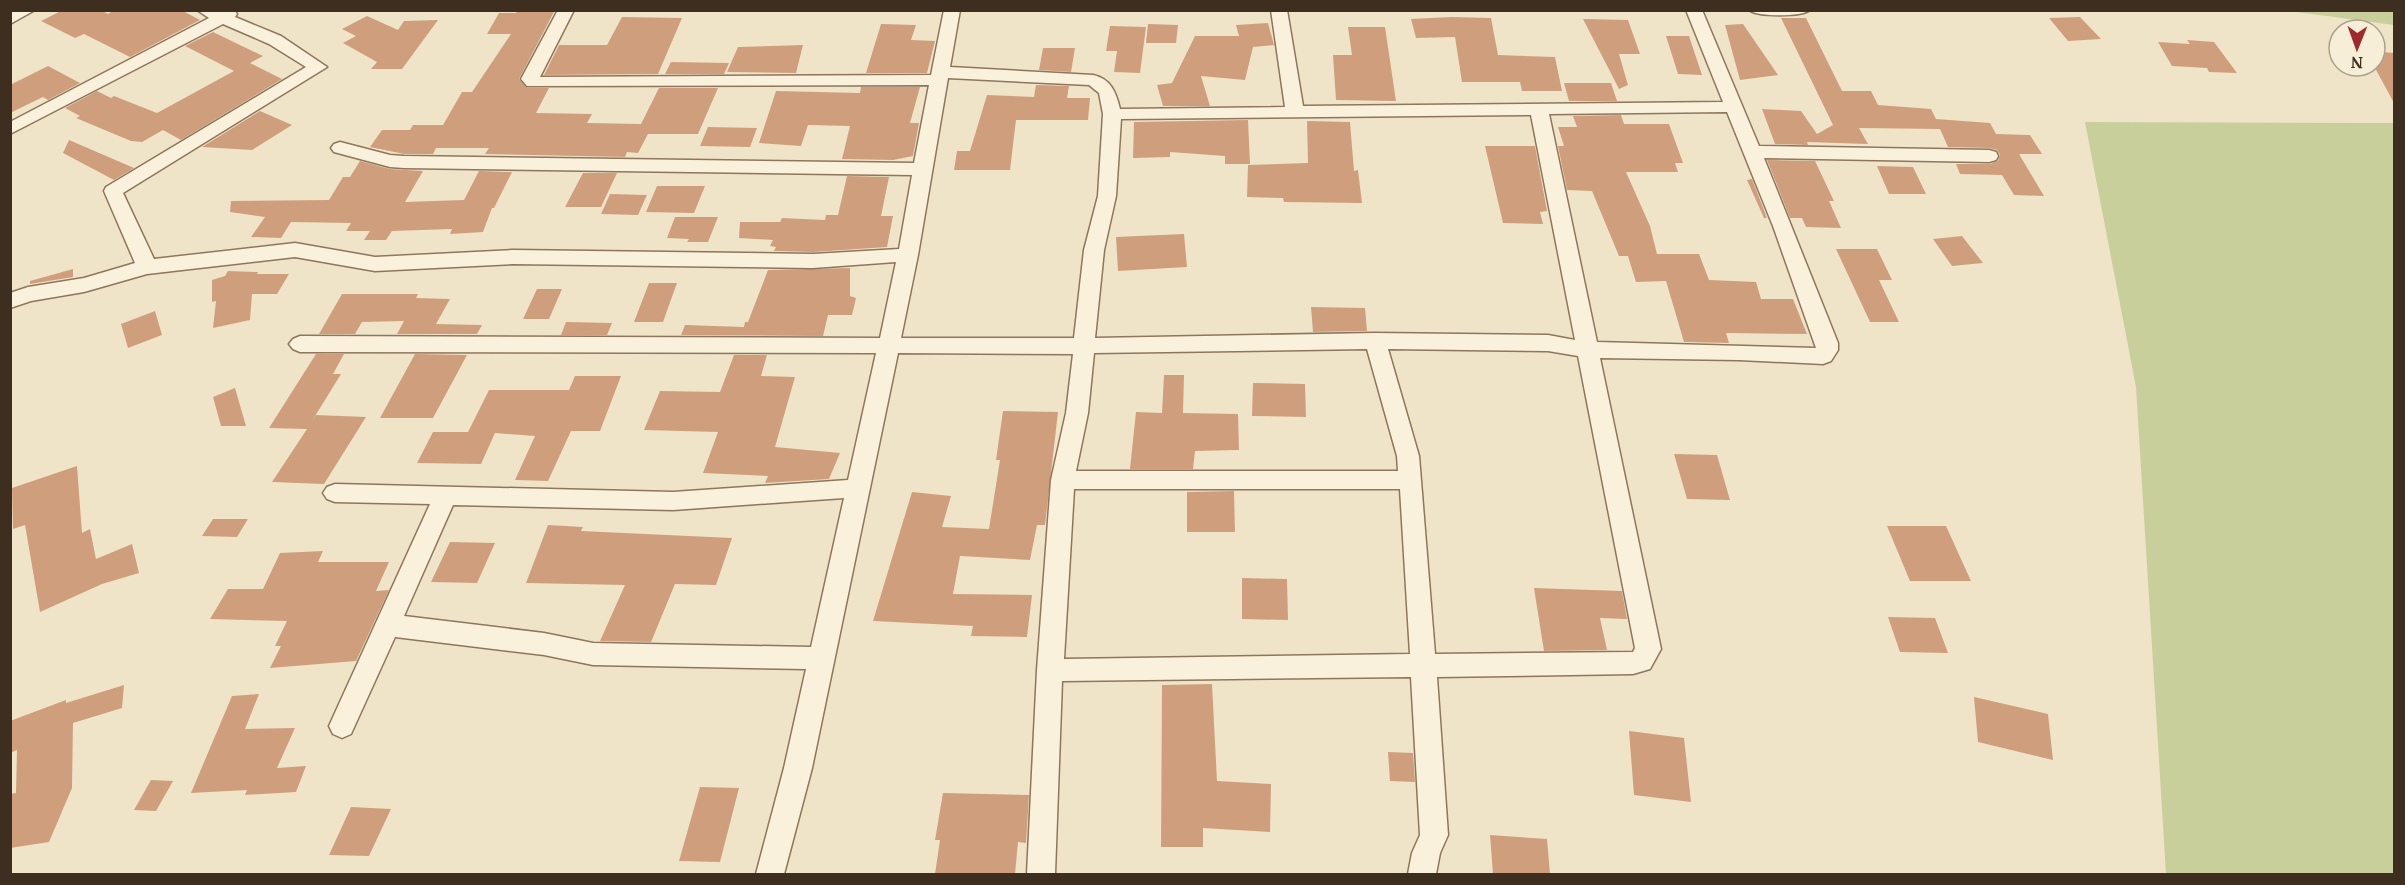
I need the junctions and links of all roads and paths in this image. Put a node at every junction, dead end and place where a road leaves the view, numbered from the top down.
1 (27, 10) edge
2 (566, 10) edge
3 (952, 10) edge
4 (1279, 10) edge
5 (1694, 10) edge
6 (1757, 10) edge
7 (1802, 10) edge
8 (221, 13) edge
9 (10, 18) edge
10 (939, 76) junction
11 (1734, 107) junction
12 (1539, 108) junction
13 (1295, 112) junction
14 (1112, 114) junction
15 (10, 129) edge
16 (340, 148) dead end
17 (1753, 152) junction
18 (1989, 156) dead end
19 (922, 169) junction
20 (908, 255) junction
21 (147, 267) junction
22 (10, 302) edge
23 (1375, 341) junction
24 (300, 344) dead end
25 (889, 344) junction
26 (1084, 346) junction
27 (1588, 350) junction
28 (1063, 480) junction
29 (1412, 480) junction
30 (858, 488) junction
31 (335, 493) dead end
32 (446, 495) junction
33 (387, 625) junction
34 (822, 658) junction
35 (1422, 666) junction
36 (1050, 670) junction
37 (342, 726) dead end
38 (770, 874) edge
39 (1041, 874) edge
40 (1422, 874) edge

1 - 9 street
2 - 10 street
3 - 10 street
4 - 13 street
5 - 11 street
6 - 7 street
8 - 15 street
8 - 21 street
10 - 14 street
10 - 19 street
11 - 12 street
11 - 17 street
12 - 13 street
12 - 27 street
13 - 14 street
14 - 26 street
16 - 19 street
17 - 18 street
17 - 27 street
19 - 20 street
20 - 21 street
20 - 25 street
21 - 22 street
23 - 26 street
23 - 27 street
23 - 29 street
24 - 25 street
25 - 26 street
25 - 30 street
26 - 28 street
27 - 35 street
28 - 29 street
28 - 36 street
29 - 35 street
30 - 32 street
30 - 34 street
31 - 32 street
32 - 33 street
33 - 34 street
33 - 37 street
34 - 38 street
35 - 36 street
35 - 40 street
36 - 39 street

